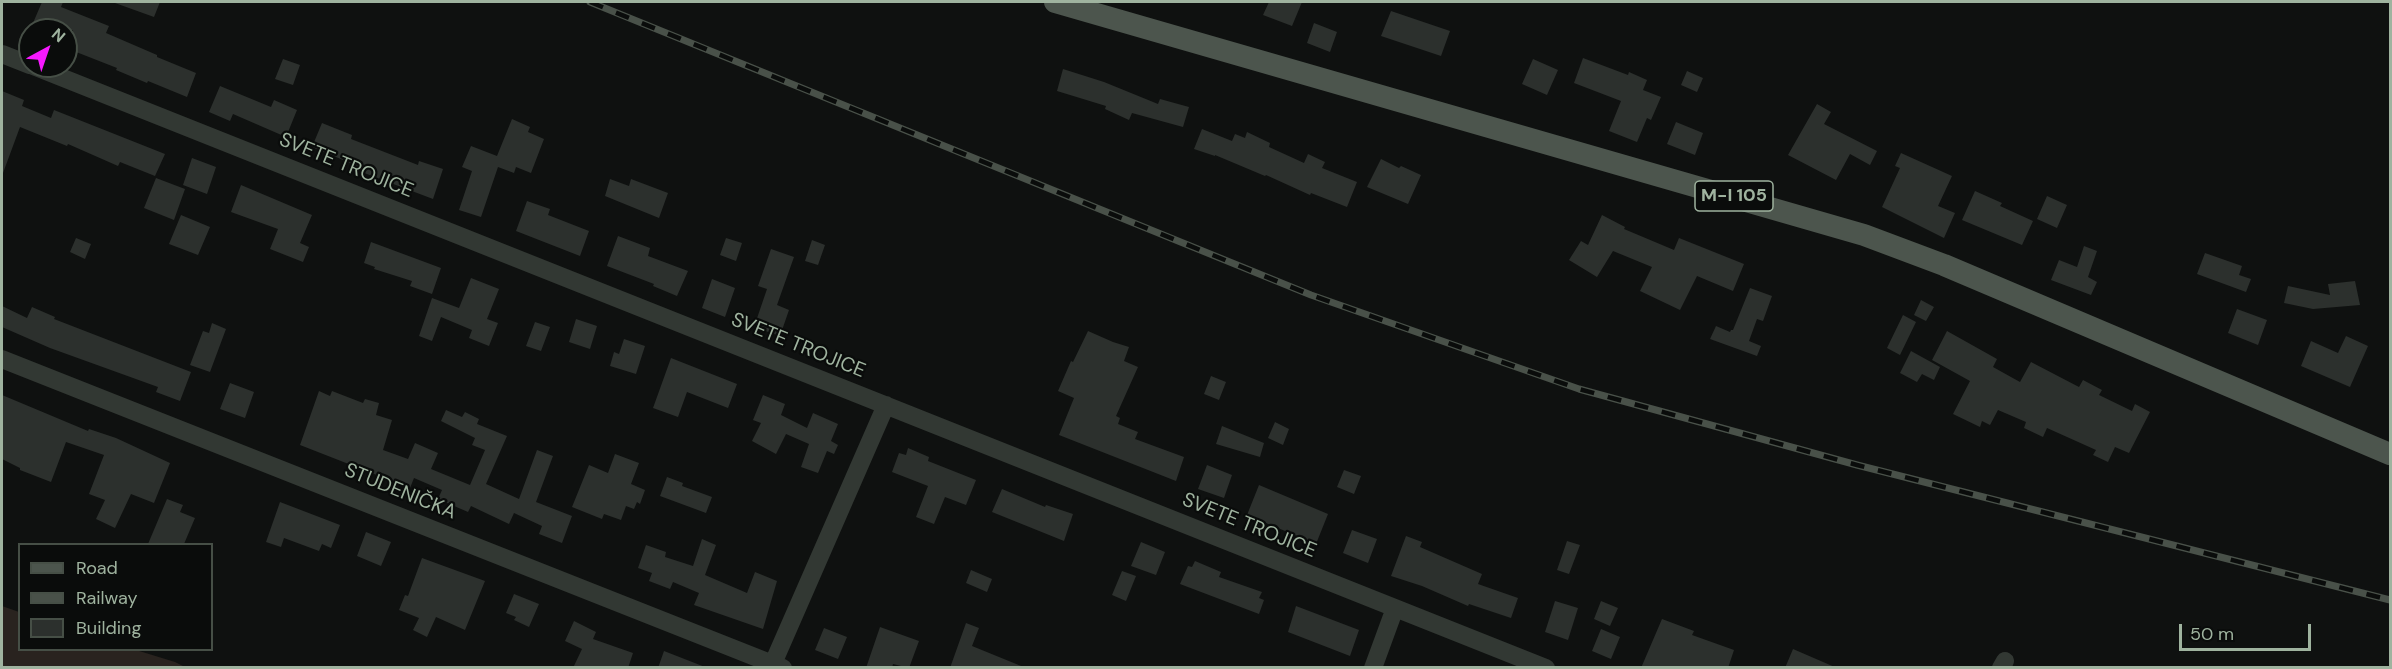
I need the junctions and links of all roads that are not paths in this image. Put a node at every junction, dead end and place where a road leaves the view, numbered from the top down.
1 (1055, 2) edge
2 (2, 54) edge
3 (18, 60) edge
4 (64, 78) edge
5 (2, 359) edge
6 (886, 405) junction
7 (2391, 454) edge
8 (1395, 608) junction
9 (775, 666) edge
10 (1373, 668) edge
11 (1546, 668) edge

1 - 7 main road, M-I 105
2 - 3 street, SVETE TROJICE
4 - 6 street, SVETE TROJICE
5 - 9 street, STUDENIČKA
6 - 8 street, SVETE TROJICE
6 - 9 street
8 - 10 street
8 - 11 street, SVETE TROJICE

